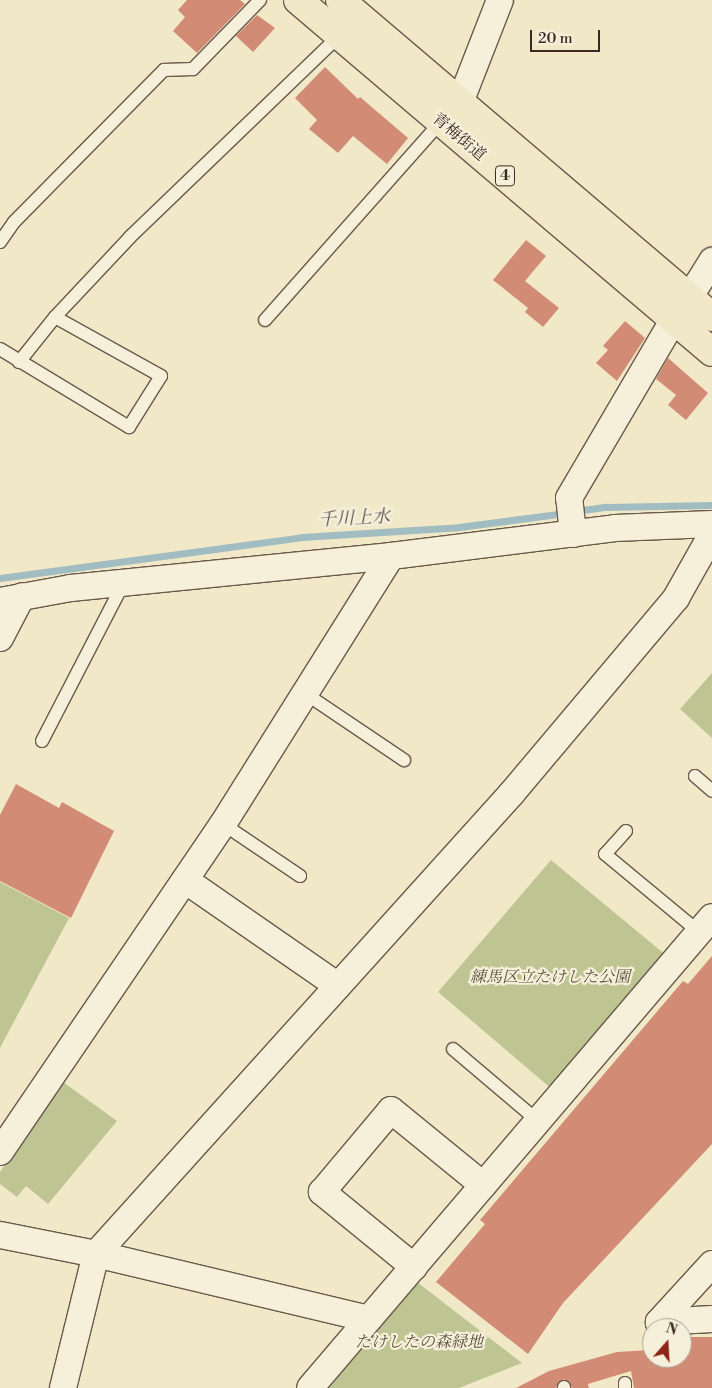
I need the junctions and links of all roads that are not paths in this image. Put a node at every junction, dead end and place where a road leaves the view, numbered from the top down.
1 (260, 0) edge
2 (298, 0) edge
3 (340, 0) edge
4 (500, 0) edge
5 (340, 35) junction
6 (461, 100) junction
7 (441, 122) junction
8 (0, 242) edge
9 (712, 261) edge
10 (681, 308) junction
11 (712, 317) edge
12 (55, 318) junction
13 (266, 320) dead end
14 (0, 349) edge
15 (712, 352) edge
16 (19, 362) junction
17 (712, 524) edge
18 (572, 529) junction
19 (712, 534) edge
20 (391, 556) junction
21 (122, 586) junction
22 (11, 599) edge
23 (0, 638) edge
24 (303, 692) junction
25 (42, 741) dead end
26 (404, 760) dead end
27 (695, 776) dead end
28 (712, 790) edge
29 (223, 824) junction
30 (626, 830) dead end
31 (300, 876) dead end
32 (185, 880) junction
33 (706, 924) edge
34 (338, 986) junction
35 (453, 1048) dead end
36 (538, 1121) junction
37 (0, 1152) edge
38 (483, 1185) junction
39 (0, 1236) edge
40 (96, 1254) junction
41 (712, 1264) edge
42 (414, 1267) junction
43 (712, 1318) edge
44 (368, 1319) junction
45 (62, 1388) edge
46 (310, 1388) edge

1 - 8 lane
2 - 5 main road, 青梅街道 / 4
3 - 6 main road, 青梅街道 / 4
4 - 6 street
5 - 7 main road, 青梅街道 / 4
5 - 12 lane
6 - 10 main road, 青梅街道 / 4
7 - 10 main road, 青梅街道 / 4
7 - 13 lane
9 - 10 street
10 - 11 main road, 青梅街道 / 4
10 - 15 main road, 青梅街道 / 4
10 - 18 street
12 - 16 lane
12 - 16 lane
14 - 16 lane
17 - 18 street
18 - 20 street
19 - 34 street
20 - 21 street
20 - 24 street
21 - 22 street
21 - 25 lane
22 - 23 street
24 - 26 lane
24 - 29 street
27 - 28 lane
29 - 31 lane
29 - 32 street
30 - 33 lane
32 - 34 street
32 - 37 street
33 - 36 street
34 - 40 street
35 - 36 lane
36 - 38 street
38 - 42 street
38 - 42 street
39 - 40 street
40 - 44 street
40 - 45 street
41 - 43 street
42 - 44 street
44 - 46 street

